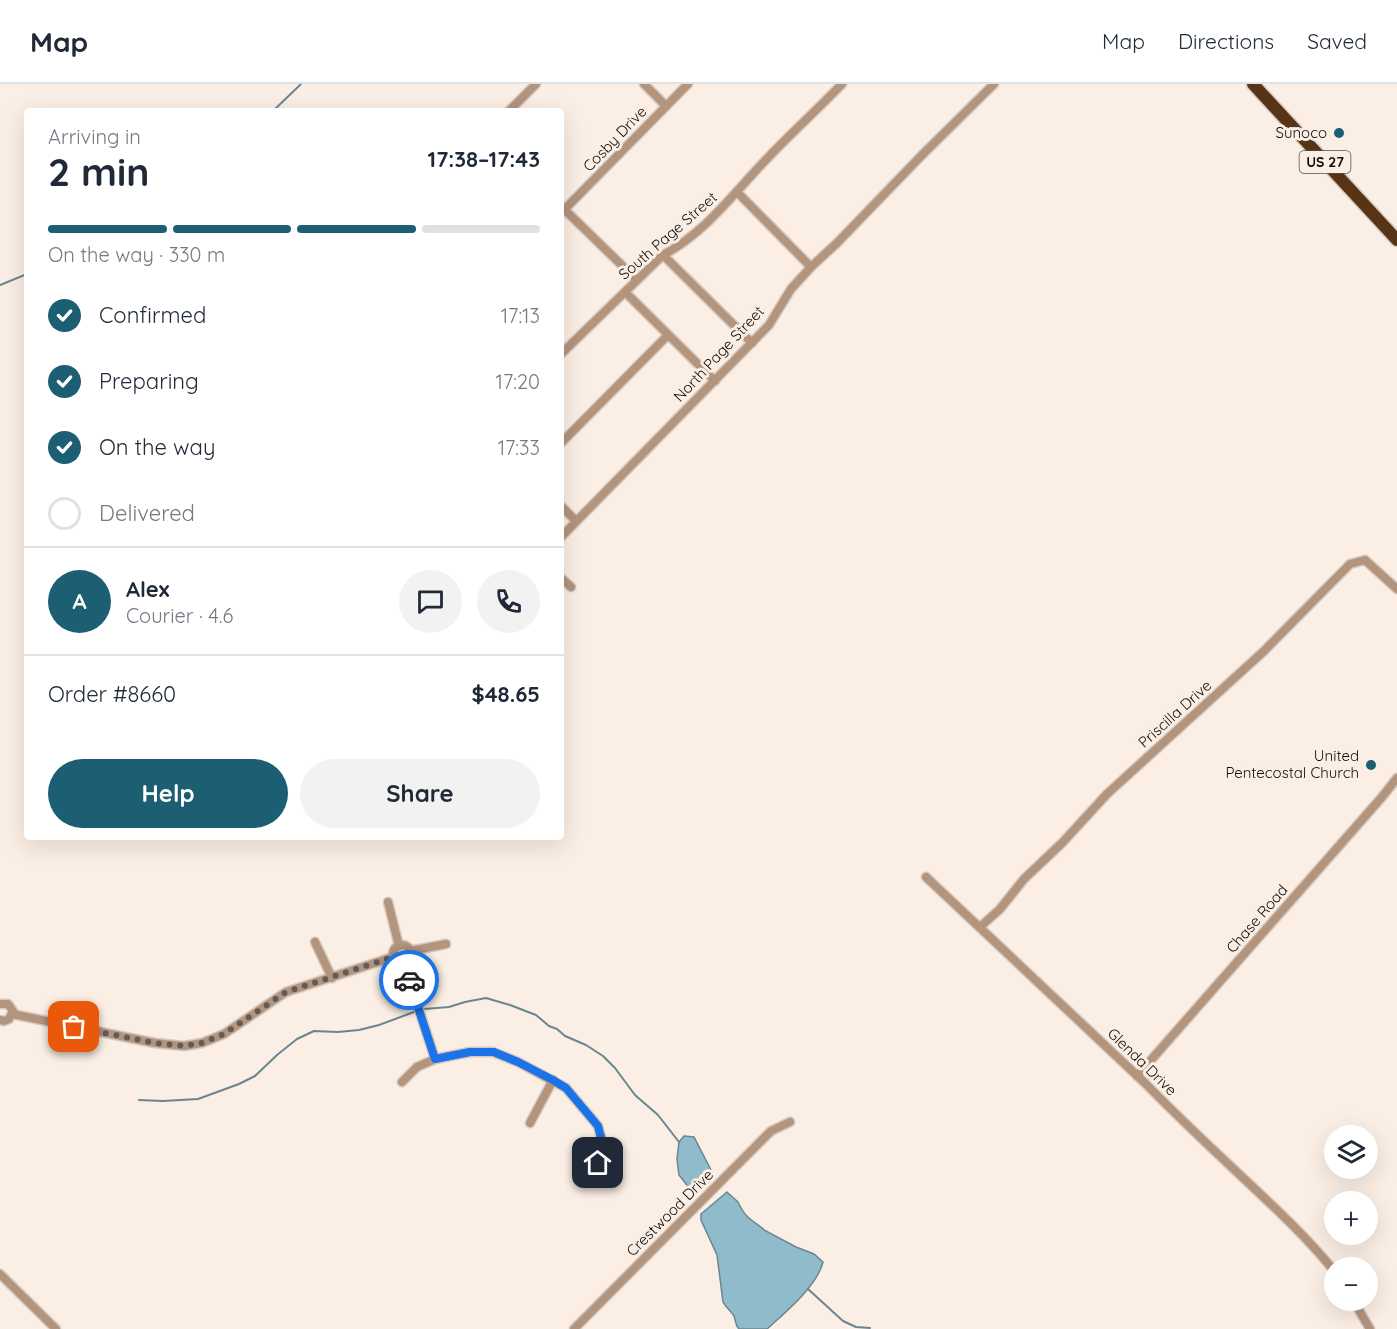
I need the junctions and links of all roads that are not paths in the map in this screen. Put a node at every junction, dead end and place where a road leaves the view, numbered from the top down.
1 (536, 84) edge
2 (644, 84) edge
3 (688, 84) edge
4 (842, 84) edge
5 (994, 84) edge
6 (1253, 84) edge
7 (666, 106) junction
8 (512, 108) edge
9 (737, 192) junction
10 (564, 211) edge
11 (564, 213) edge
12 (1397, 240) edge
13 (663, 255) junction
14 (811, 267) junction
15 (637, 280) junction
16 (625, 292) junction
17 (669, 335) junction
18 (752, 342) junction
19 (564, 351) edge
20 (715, 381) junction
21 (564, 440) edge
22 (564, 509) edge
23 (576, 521) junction
24 (564, 534) edge
25 (564, 581) edge
26 (570, 588) dead end
27 (1397, 589) edge
28 (1397, 778) edge
29 (926, 877) dead end
30 (388, 902) dead end
31 (980, 927) junction
32 (315, 942) dead end
33 (446, 944) dead end
34 (399, 946) junction
35 (410, 951) junction
36 (393, 957) junction
37 (404, 963) junction
38 (332, 978) junction
39 (0, 1004) edge
40 (12, 1014) junction
41 (0, 1020) edge
42 (435, 1059) junction
43 (1137, 1076) junction
44 (553, 1080) junction
45 (402, 1082) dead end
46 (790, 1122) dead end
47 (530, 1123) dead end
48 (592, 1172) dead end
49 (1324, 1258) edge
50 (0, 1274) edge
51 (1359, 1311) edge
52 (56, 1329) edge
53 (574, 1329) edge
54 (1370, 1329) edge

1 - 8 street
2 - 7 street
3 - 7 street, Cosby Drive
4 - 9 street, South Page Street
5 - 14 street, North Page Street
6 - 12 highway, US 27
7 - 10 street, Cosby Drive
9 - 13 street, South Page Street
9 - 14 street
11 - 15 street
13 - 15 street, South Page Street
13 - 18 street
14 - 18 street, North Page Street
15 - 16 street, South Page Street
16 - 17 street
16 - 19 street, South Page Street
17 - 20 street
17 - 21 street
18 - 20 street, North Page Street
20 - 23 street, North Page Street
22 - 23 street
23 - 24 street, North Page Street
25 - 26 street
27 - 31 street, Priscilla Drive
28 - 43 street, Chase Road
29 - 31 street, Glenda Drive
30 - 34 street
31 - 43 street, Glenda Drive
32 - 38 street
33 - 35 street
34 - 35 street
34 - 36 street
35 - 37 street
36 - 37 street
36 - 38 street
37 - 42 street
38 - 40 street
39 - 40 street
40 - 41 street
42 - 44 street
42 - 45 street
43 - 49 street, Glenda Drive
44 - 47 street
44 - 48 street
46 - 53 street, Crestwood Drive
50 - 52 street
51 - 54 street

